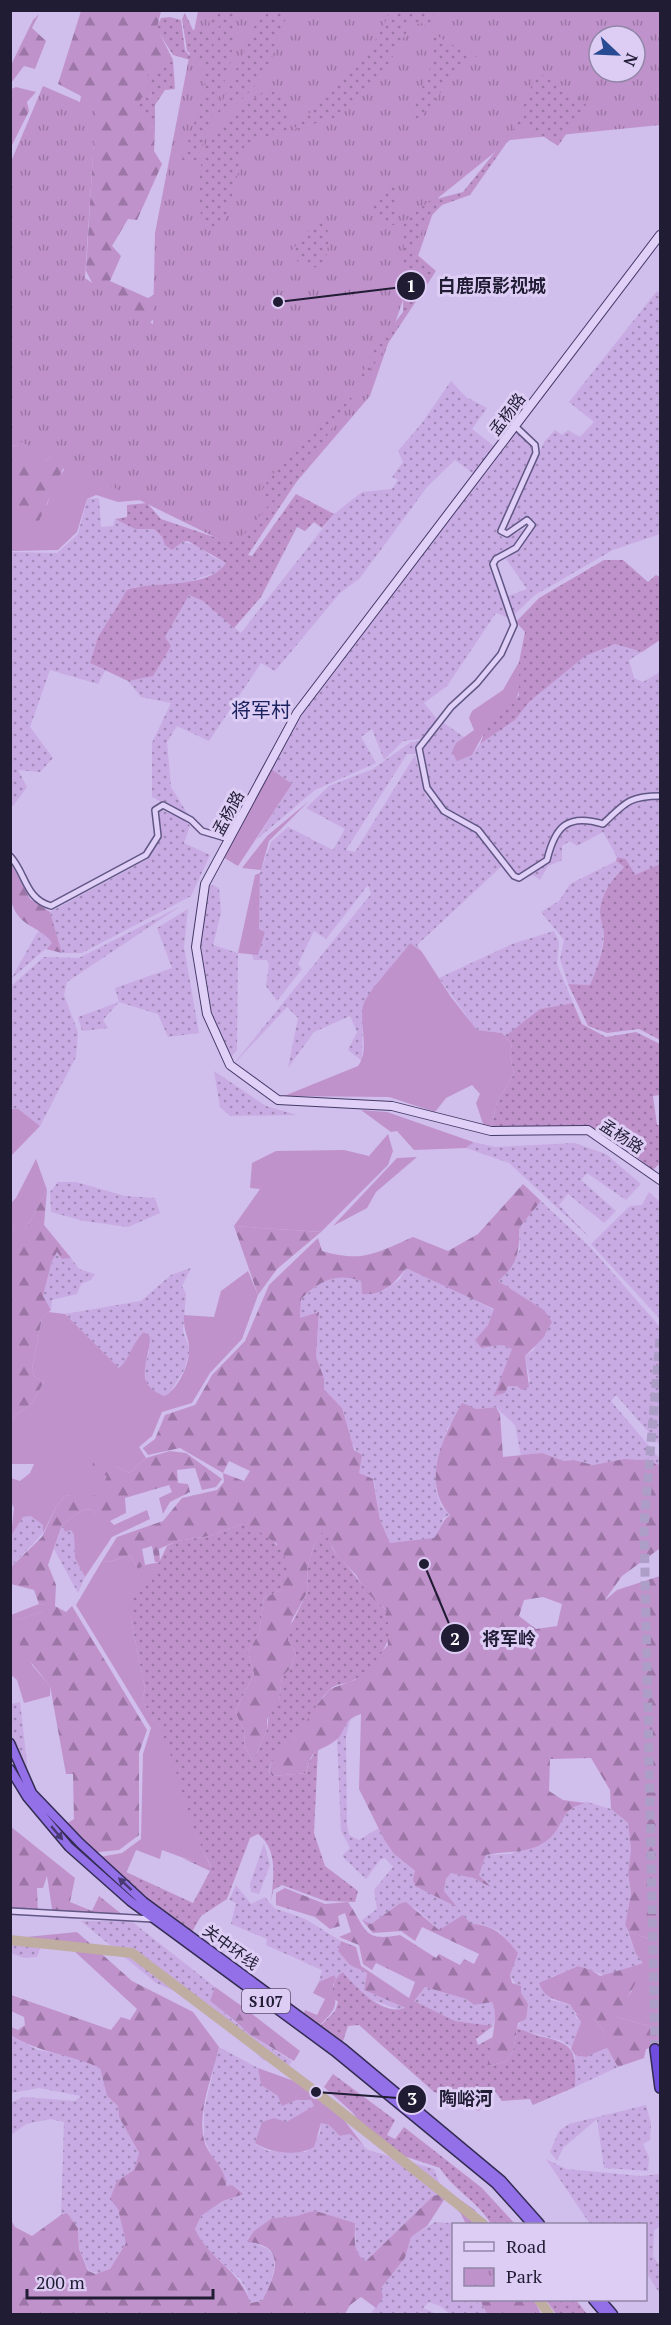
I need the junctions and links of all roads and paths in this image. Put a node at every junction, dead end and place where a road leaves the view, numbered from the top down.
1 (660, 235) edge
2 (515, 426) junction
3 (660, 796) edge
4 (229, 839) junction
5 (10, 856) edge
6 (660, 1179) edge
7 (10, 1743) edge
8 (10, 1769) edge
9 (10, 1911) edge
10 (154, 1919) junction
11 (655, 2049) dead end
12 (660, 2088) edge
13 (531, 2223) edge
14 (539, 2223) edge
15 (594, 2301) edge
16 (602, 2301) edge
17 (605, 2314) edge
18 (613, 2314) edge

1 - 2 main road, 孟杨路
2 - 3 street
2 - 4 main road, 孟杨路
4 - 5 street
4 - 6 main road, 孟杨路
14 -> 7 highway, 关中环线 / S107
8 -> 10 highway, 关中环线 / S107
9 - 10 street
10 - 13 highway, 关中环线 / S107
11 - 12 highway
15 - 17 highway
16 - 18 highway

